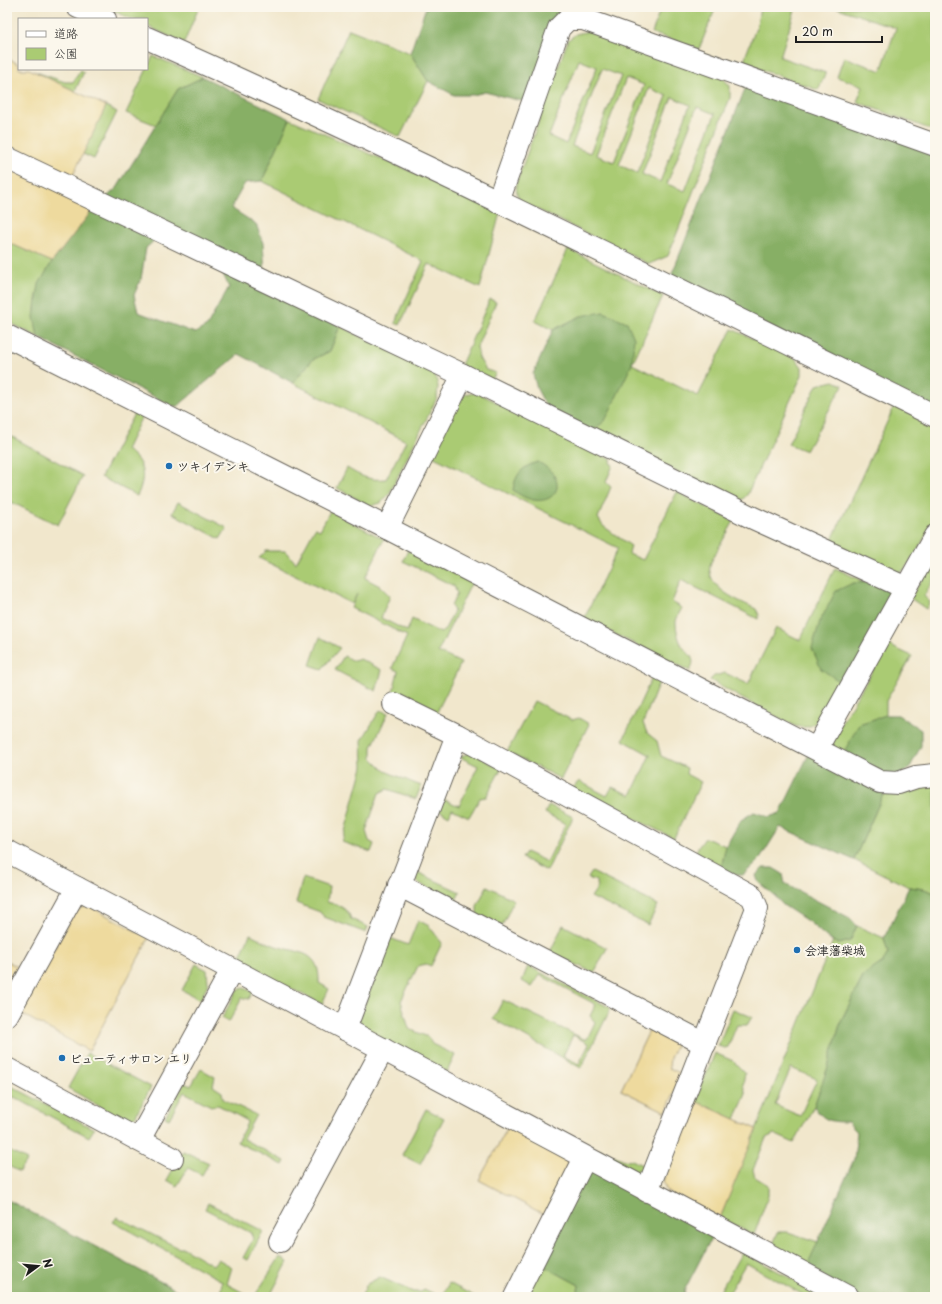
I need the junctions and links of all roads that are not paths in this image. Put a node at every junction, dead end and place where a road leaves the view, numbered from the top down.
1 (78, 7) edge
2 (103, 18) edge
3 (148, 38) edge
4 (935, 145) edge
5 (7, 158) edge
6 (498, 202) junction
7 (7, 336) edge
8 (463, 375) junction
9 (935, 416) edge
10 (387, 528) junction
11 (935, 536) edge
12 (906, 588) junction
13 (394, 704) dead end
14 (457, 736) junction
15 (817, 748) junction
16 (935, 775) edge
17 (7, 852) edge
18 (399, 885) junction
19 (77, 888) junction
20 (232, 970) junction
21 (7, 1015) edge
22 (346, 1029) junction
23 (705, 1044) junction
24 (383, 1049) junction
25 (7, 1069) edge
26 (139, 1140) junction
27 (172, 1158) dead end
28 (585, 1158) junction
29 (647, 1191) junction
30 (280, 1241) dead end
31 (514, 1297) edge
32 (848, 1297) edge

1 - 2 street
3 - 6 street
4 - 6 street
5 - 8 street
6 - 9 street
7 - 10 street
8 - 10 street
8 - 12 street
10 - 15 street
11 - 12 street
12 - 15 street
13 - 14 street
14 - 18 street
14 - 23 street
15 - 16 street
17 - 19 street
18 - 22 street
18 - 23 street
19 - 20 street
19 - 21 street
20 - 22 street
20 - 26 street
22 - 24 street
23 - 29 street
24 - 28 street
24 - 30 street
25 - 26 street
26 - 27 street
28 - 29 street
28 - 31 street
29 - 32 street

